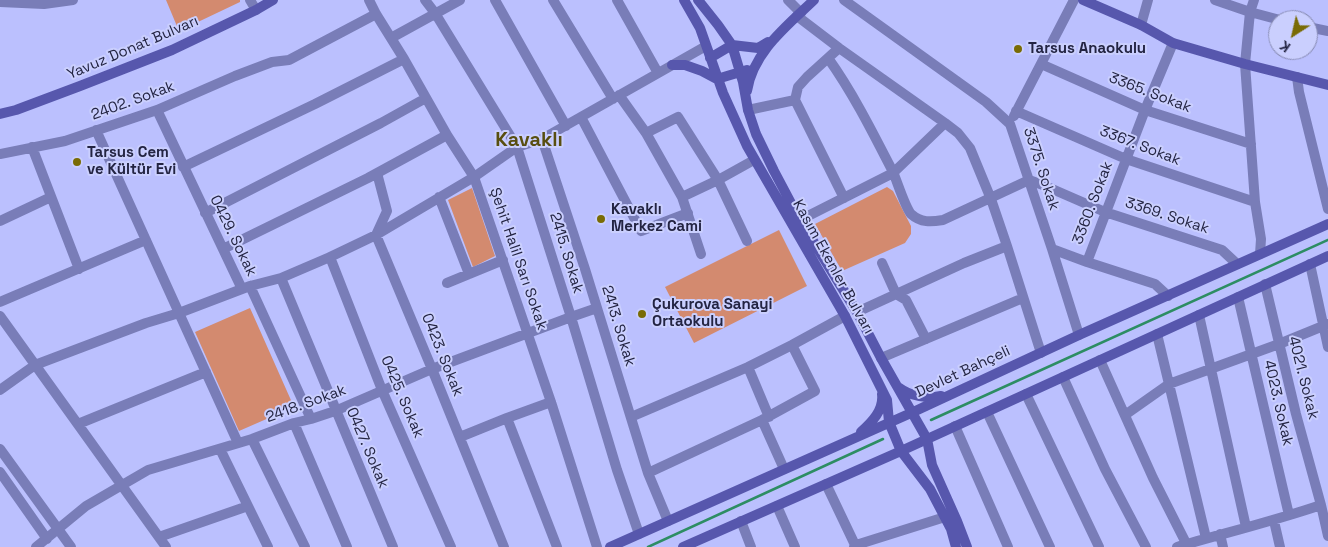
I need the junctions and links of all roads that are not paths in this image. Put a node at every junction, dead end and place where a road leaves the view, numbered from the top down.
1 (73, 0) edge
2 (250, 0) edge
3 (273, 0) edge
4 (369, 0) edge
5 (425, 0) edge
6 (460, 0) edge
7 (494, 0) edge
8 (553, 0) edge
9 (617, 0) edge
10 (684, 0) edge
11 (698, 0) edge
12 (788, 0) edge
13 (814, 0) edge
14 (844, 0) edge
15 (1074, 0) edge
16 (1083, 0) edge
17 (1148, 0) edge
18 (1215, 0) edge
19 (1254, 0) edge
20 (0, 2) edge
21 (256, 10) junction
22 (1250, 12) junction
23 (435, 13) junction
24 (376, 14) junction
25 (799, 14) junction
26 (1268, 17) edge
27 (1141, 25) junction
28 (392, 38) junction
29 (771, 40) junction
30 (1173, 43) junction
31 (732, 45) junction
32 (706, 46) junction
33 (839, 48) junction
34 (710, 58) junction
35 (828, 58) junction
36 (404, 59) junction
37 (1041, 64) junction
38 (1245, 64) junction
39 (672, 65) junction
40 (753, 67) junction
41 (740, 72) junction
42 (658, 73) junction
43 (1297, 77) junction
44 (717, 79) junction
45 (1328, 85) edge
46 (616, 97) junction
47 (746, 97) junction
48 (426, 98) junction
49 (795, 100) junction
50 (157, 110) junction
51 (748, 110) junction
52 (1145, 110) junction
53 (1016, 111) junction
54 (0, 114) edge
55 (581, 117) junction
56 (945, 123) junction
57 (1010, 124) junction
58 (566, 126) junction
59 (96, 130) junction
60 (646, 133) junction
61 (447, 135) junction
62 (542, 139) junction
63 (1251, 144) junction
64 (517, 147) junction
65 (32, 148) junction
66 (0, 154) edge
67 (1126, 159) junction
68 (754, 160) junction
69 (183, 167) junction
70 (377, 173) junction
71 (893, 173) junction
72 (474, 177) junction
73 (718, 180) junction
74 (1029, 180) junction
75 (51, 197) junction
76 (439, 197) junction
77 (682, 197) junction
78 (844, 198) junction
79 (991, 199) junction
80 (1255, 202) junction
81 (1328, 209) edge
82 (1105, 212) junction
83 (205, 213) junction
84 (688, 213) junction
85 (800, 220) junction
86 (0, 221) edge
87 (1328, 224) edge
88 (376, 235) junction
89 (146, 240) junction
90 (747, 241) dead end
91 (1007, 246) junction
92 (1052, 248) junction
93 (223, 249) junction
94 (701, 254) dead end
95 (1260, 254) junction
96 (1328, 256) edge
97 (330, 257) junction
98 (503, 260) junction
99 (882, 262) dead end
100 (1086, 262) junction
101 (1237, 264) junction
102 (1310, 264) junction
103 (78, 269) junction
104 (469, 274) junction
105 (281, 278) junction
106 (447, 283) dead end
107 (1265, 284) junction
108 (246, 288) junction
109 (896, 294) junction
110 (1168, 296) junction
111 (1238, 297) junction
112 (1023, 298) junction
113 (0, 302) edge
114 (597, 308) junction
115 (857, 312) junction
116 (179, 313) junction
117 (1199, 315) junction
118 (0, 316) edge
119 (845, 316) junction
120 (570, 317) junction
121 (1326, 325) edge
122 (527, 333) junction
123 (1157, 334) junction
124 (1079, 335) junction
125 (926, 339) junction
126 (1280, 344) junction
127 (792, 345) junction
128 (1328, 347) edge
129 (1041, 353) junction
130 (1251, 354) junction
131 (881, 358) junction
132 (1100, 360) junction
133 (35, 365) junction
134 (748, 367) junction
135 (432, 369) junction
136 (1211, 369) junction
137 (206, 372) junction
138 (1063, 377) junction
139 (1169, 384) junction
140 (897, 387) junction
141 (881, 388) junction
142 (0, 390) edge
143 (382, 390) junction
144 (952, 394) junction
145 (1026, 394) junction
146 (551, 402) junction
147 (335, 411) junction
148 (987, 412) junction
149 (911, 413) junction
150 (1125, 415) junction
151 (631, 417) junction
152 (507, 418) junction
153 (311, 419) junction
154 (765, 419) junction
155 (889, 422) junction
156 (294, 423) junction
157 (78, 424) junction
158 (955, 426) junction
159 (460, 437) junction
160 (856, 437) junction
161 (252, 439) junction
162 (927, 439) junction
163 (238, 443) junction
164 (220, 449) junction
165 (901, 451) junction
166 (1, 453) edge
167 (784, 469) junction
168 (0, 472) edge
169 (648, 473) junction
170 (826, 484) junction
171 (122, 485) junction
172 (1321, 505) junction
173 (248, 506) junction
174 (777, 506) junction
175 (1290, 515) junction
176 (945, 517) junction
177 (668, 521) junction
178 (741, 521) junction
179 (1274, 521) junction
180 (1246, 527) junction
181 (58, 529) junction
182 (639, 534) junction
183 (1220, 534) junction
184 (1328, 536) edge
185 (159, 537) junction
186 (47, 538) junction
187 (1206, 538) junction
188 (687, 546) edge
189 (855, 546) edge
190 (964, 546) edge
191 (1184, 546) edge
192 (36, 547) edge
193 (71, 547) edge
194 (166, 547) edge
195 (268, 547) edge
196 (305, 547) edge
197 (347, 547) edge
198 (393, 547) edge
199 (451, 547) edge
200 (504, 547) edge
201 (557, 547) edge
202 (597, 547) edge
203 (610, 547) edge
204 (751, 547) edge
205 (795, 547) edge
206 (1008, 547) edge
207 (1050, 547) edge
208 (1099, 547) edge
209 (1146, 547) edge
210 (1223, 547) edge
211 (1280, 547) edge

1 - 20 street
2 - 21 street
3 - 21 street, Yavuz Donat Bulvarı
4 - 24 street, Şehit Halil Sarı Sokak
5 - 23 street, 2415. Sokak
6 - 23 street
7 - 58 street
8 - 46 street
9 - 42 street
10 - 32 street, Kasım Ekenler Bulvarı
11 - 31 street, Kasım Ekenler Bulvarı
12 - 25 street
13 - 25 street
14 - 57 street, 3375. Sokak
15 - 37 street
16 - 27 street
17 - 27 street
18 - 22 street
19 - 22 street
21 - 54 street, Yavuz Donat Bulvarı
22 - 26 street
22 - 38 street
23 - 28 street
23 - 64 street, 2415. Sokak
24 - 28 street, Şehit Halil Sarı Sokak
24 - 50 street, 2402. Sokak
25 - 29 street
25 - 33 street
27 - 30 street
28 - 36 street, Şehit Halil Sarı Sokak
29 - 31 street
29 - 40 street
30 - 38 street
30 - 52 street, 3360. Sokak
31 - 34 street
31 - 41 street, Kasım Ekenler Bulvarı
32 - 34 street, Kasım Ekenler Bulvarı
32 - 39 street
33 - 35 street
33 - 56 street
34 - 44 street, Kasım Ekenler Bulvarı
35 - 49 street
35 - 71 street
36 - 48 street, Şehit Halil Sarı Sokak
36 - 69 street
37 - 52 street, 3365. Sokak
37 - 53 street
38 - 43 street
38 - 63 street
39 - 42 street
39 - 44 street
40 - 41 street
40 - 47 street
41 - 44 street
41 - 47 street, Kasım Ekenler Bulvarı
42 - 46 street
43 - 45 street
43 - 81 street
44 - 68 street, Kasım Ekenler Bulvarı
46 - 55 street
46 - 60 street
47 - 51 street, Kasım Ekenler Bulvarı
48 - 61 street, Şehit Halil Sarı Sokak
48 - 83 street
49 - 51 street
49 - 78 street
50 - 59 street, 2402. Sokak
50 - 69 street, 0429. Sokak
51 - 85 street, Kasım Ekenler Bulvarı
52 - 63 street, 3365. Sokak
52 - 67 street, 3360. Sokak
53 - 57 street
53 - 67 street, 3367. Sokak
55 - 58 street
55 - 84 street
56 - 71 street
56 - 79 street
57 - 74 street, 3375. Sokak
58 - 62 street
59 - 65 street, 2402. Sokak
59 - 89 street
60 - 73 street
60 - 77 street
61 - 70 street
61 - 72 street, Şehit Halil Sarı Sokak
62 - 64 street
62 - 114 street, 2413. Sokak
63 - 80 street
64 - 72 street
64 - 120 street, 2415. Sokak
65 - 66 street, 2402. Sokak
65 - 75 street
67 - 80 street, 3367. Sokak
67 - 82 street, 3360. Sokak
68 - 73 street
68 - 119 street, Kasım Ekenler Bulvarı
69 - 83 street, 0429. Sokak
70 - 88 street
70 - 93 street
71 - 78 street
71 - 79 street
72 - 76 street
72 - 98 street, Şehit Halil Sarı Sokak
73 - 77 street
73 - 90 street
74 - 79 street
74 - 82 street, 3369. Sokak
74 - 92 street, 3375. Sokak
75 - 86 street
75 - 103 street
76 - 88 street
76 - 104 street
77 - 84 street
78 - 85 street
79 - 91 street
80 - 95 street
82 - 100 street, 3360. Sokak
82 - 101 street, 3369. Sokak
83 - 93 street, 0429. Sokak
84 - 94 street
85 - 115 street, Kasım Ekenler Bulvarı
87 - 95 street, Devlet Bahçeli
88 - 97 street
88 - 135 street, 0423. Sokak
89 - 103 street
89 - 116 street
91 - 109 street
91 - 112 street
92 - 100 street
92 - 124 street, 3375. Sokak
93 - 108 street, 0429. Sokak
95 - 101 street, Devlet Bahçeli
96 - 102 street
97 - 105 street
97 - 143 street, 0425. Sokak
98 - 104 street
98 - 122 street, Şehit Halil Sarı Sokak
99 - 109 street
100 - 110 street
101 - 110 street, Devlet Bahçeli
102 - 107 street
102 - 121 street
103 - 113 street
104 - 106 street
105 - 108 street
105 - 147 street, 0427. Sokak
107 - 111 street
107 - 126 street, 4021. Sokak
108 - 116 street
108 - 153 street, 0429. Sokak
109 - 115 street
109 - 125 street
110 - 124 street, Devlet Bahçeli
111 - 117 street
111 - 130 street, 4023. Sokak
112 - 125 street
112 - 129 street
114 - 120 street, 2418. Sokak
114 - 151 street, 2413. Sokak
115 - 131 street, Kasım Ekenler Bulvarı
116 - 133 street
116 - 137 street
117 - 123 street
117 - 136 street
118 - 133 street
119 - 127 street
119 - 141 street, Kasım Ekenler Bulvarı
120 - 122 street, 2418. Sokak
120 - 182 street, 2415. Sokak
121 - 126 street
121 - 128 street
122 - 135 street, 2418. Sokak
122 - 146 street, Şehit Halil Sarı Sokak
123 - 132 street
123 - 139 street
124 - 129 street, Devlet Bahçeli
125 - 131 street
126 - 130 street
126 - 172 street, 4021. Sokak
127 - 134 street
127 - 154 street
129 - 144 street, Devlet Bahçeli
130 - 136 street
130 - 175 street, 4023. Sokak
131 - 140 street, Kasım Ekenler Bulvarı
132 - 138 street
132 - 150 street
133 - 142 street
133 - 157 street
134 - 151 street
134 - 154 street
135 - 143 street, 2418. Sokak
135 - 159 street, 0423. Sokak
136 - 139 street
136 - 180 street
137 - 157 street
137 - 163 street
138 - 145 street
138 - 209 street
139 - 150 street
139 - 187 street
140 - 144 street
140 - 149 street, Kasım Ekenler Bulvarı
141 - 155 street, Kasım Ekenler Bulvarı
141 - 160 street
143 - 147 street, 2418. Sokak
143 - 199 street, 0425. Sokak
144 - 149 street, Devlet Bahçeli
145 - 148 street
145 - 208 street
146 - 152 street
146 - 202 street, Şehit Halil Sarı Sokak
147 - 153 street, 2418. Sokak
147 - 198 street, 0427. Sokak
148 - 158 street
148 - 207 street
149 - 155 street, Devlet Bahçeli
149 - 162 street, Kasım Ekenler Bulvarı
150 - 191 street
151 - 169 street, 2413. Sokak
152 - 159 street
152 - 201 street
153 - 156 street, 2418. Sokak
154 - 167 street
154 - 169 street
155 - 160 street, Devlet Bahçeli
155 - 165 street, Kasım Ekenler Bulvarı
156 - 161 street, 2418. Sokak
156 - 197 street
157 - 171 street
158 - 162 street
158 - 206 street
159 - 200 street, 0423. Sokak
160 - 167 street, Devlet Bahçeli
161 - 163 street, 2418. Sokak
161 - 196 street
162 - 165 street
162 - 190 street, Kasım Ekenler Bulvarı
163 - 164 street, 2418. Sokak
164 - 171 street, 2418. Sokak
164 - 173 street
165 - 170 street
165 - 176 street, Kasım Ekenler Bulvarı
166 - 181 street
167 - 177 street, Devlet Bahçeli
168 - 186 street
169 - 177 street, 2413. Sokak
170 - 174 street
170 - 189 street
171 - 181 street, 2418. Sokak
171 - 185 street
172 - 175 street
172 - 184 street, 4021. Sokak
173 - 185 street
173 - 195 street
174 - 178 street
174 - 205 street
175 - 179 street
176 - 189 street
176 - 190 street, Kasım Ekenler Bulvarı
177 - 182 street, Devlet Bahçeli
178 - 188 street
178 - 204 street
179 - 180 street
179 - 211 street
180 - 183 street
181 - 186 street, 2418. Sokak
181 - 193 street
182 - 203 street, Devlet Bahçeli
183 - 187 street
183 - 210 street
185 - 194 street
186 - 192 street, 2418. Sokak
187 - 191 street

